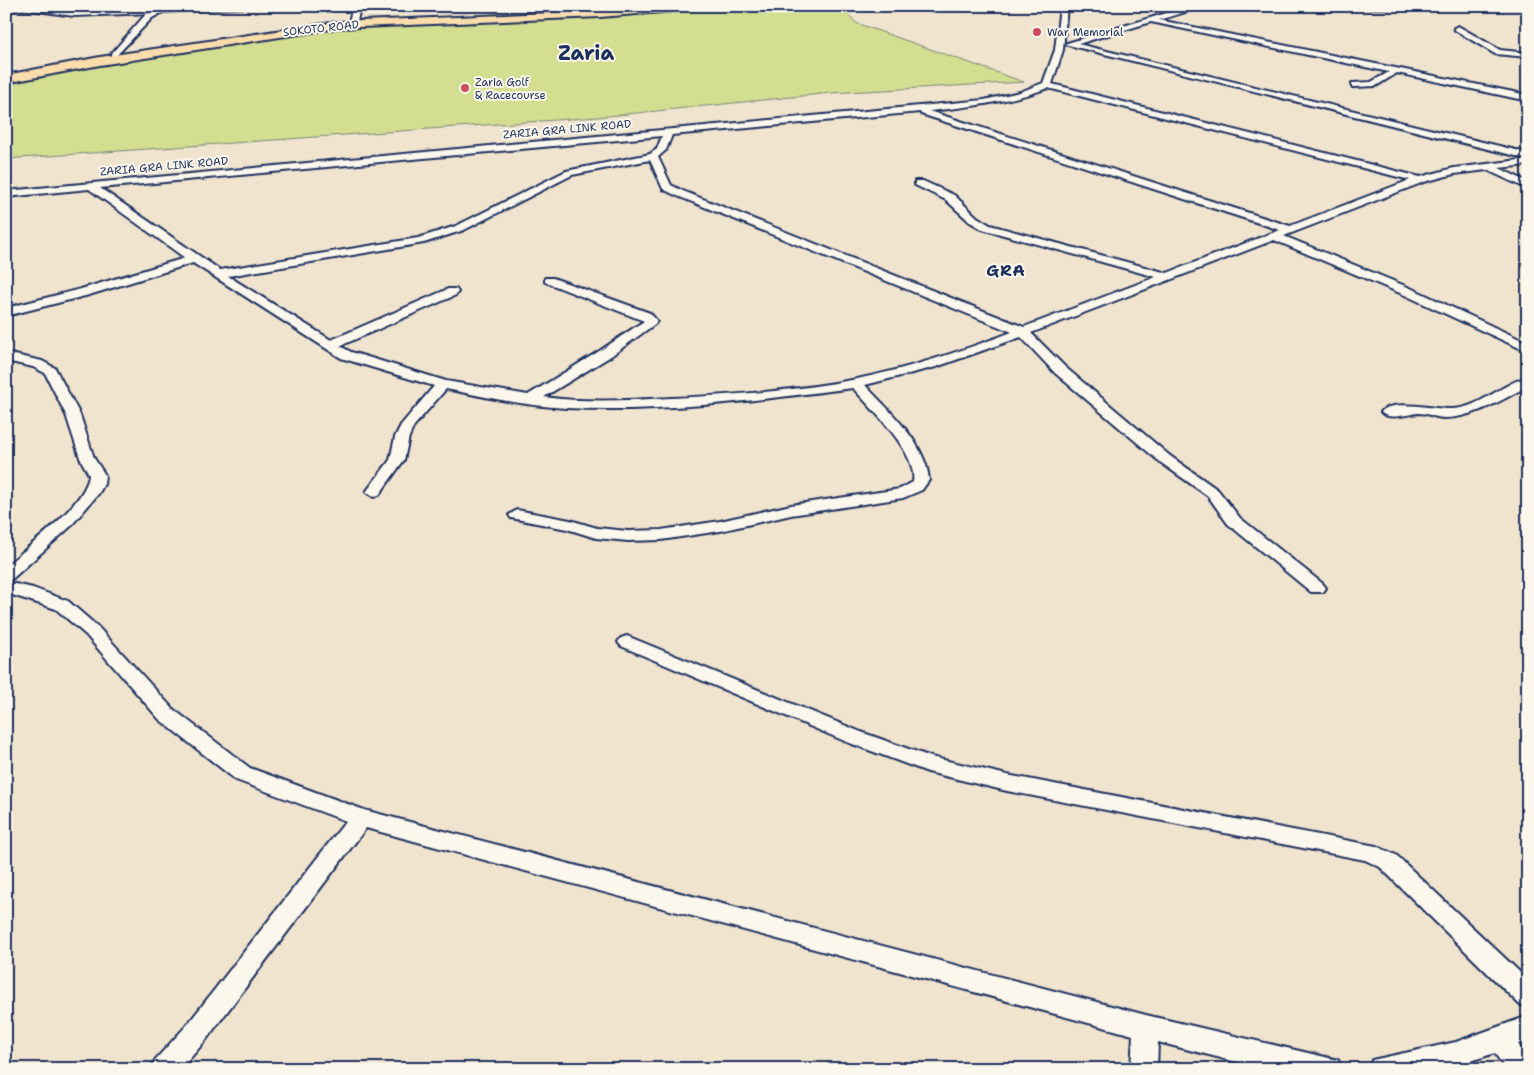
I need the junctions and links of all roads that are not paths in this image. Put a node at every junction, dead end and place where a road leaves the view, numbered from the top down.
1 (78, 6) edge
2 (267, 6) edge
3 (357, 6) edge
4 (676, 6) edge
5 (699, 6) edge
6 (1064, 6) edge
7 (1197, 6) edge
8 (1522, 6) edge
9 (7, 7) edge
10 (22, 7) edge
11 (190, 8) edge
12 (1528, 8) edge
13 (602, 9) edge
14 (67, 13) junction
15 (145, 14) junction
16 (1150, 20) junction
17 (353, 22) junction
18 (1458, 28) dead end
19 (1068, 44) junction
20 (1060, 50) junction
21 (1528, 55) edge
22 (114, 56) junction
23 (1396, 71) junction
24 (6, 78) edge
25 (1047, 85) junction
26 (1355, 85) dead end
27 (1528, 98) edge
28 (916, 110) junction
29 (668, 132) junction
30 (654, 156) junction
31 (1528, 156) edge
32 (1528, 162) edge
33 (1486, 166) junction
34 (1420, 180) junction
35 (919, 183) dead end
36 (89, 185) junction
37 (1528, 186) edge
38 (6, 194) edge
39 (1288, 229) junction
40 (1273, 235) junction
41 (194, 259) junction
42 (218, 274) junction
43 (1167, 276) junction
44 (550, 280) dead end
45 (452, 292) dead end
46 (6, 312) edge
47 (1022, 331) junction
48 (329, 346) junction
49 (1528, 348) edge
50 (6, 357) edge
51 (1528, 381) edge
52 (856, 383) junction
53 (442, 384) junction
54 (531, 399) junction
55 (1388, 412) dead end
56 (374, 492) dead end
57 (518, 515) dead end
58 (6, 575) edge
59 (6, 587) edge
60 (1317, 588) dead end
61 (627, 642) dead end
62 (361, 818) junction
63 (1528, 996) edge
64 (1146, 1027) junction
65 (1528, 1028) edge
66 (1500, 1039) junction
67 (164, 1069) edge
68 (1144, 1069) edge
69 (1329, 1069) edge
70 (1381, 1069) edge
71 (1520, 1069) edge

1 - 14 street
2 - 11 street
3 - 17 street
4 - 13 main road, SOKOTO ROAD
5 - 24 main road, SOKOTO ROAD
6 - 20 street
7 - 8 street
7 - 16 street
8 - 12 street
9 - 10 street
10 - 14 street
11 - 15 street
13 - 17 main road, SOKOTO ROAD
14 - 15 street
15 - 22 street
16 - 19 street
16 - 23 street
17 - 22 main road, SOKOTO ROAD
18 - 21 street
19 - 20 street
19 - 31 street
20 - 25 street
22 - 24 main road, SOKOTO ROAD
23 - 26 street
23 - 27 street
25 - 28 street, ZARIA GRA LINK ROAD
25 - 34 street
28 - 29 street, ZARIA GRA LINK ROAD
28 - 39 street
29 - 30 street
29 - 36 street, ZARIA GRA LINK ROAD
30 - 42 street
30 - 47 street
32 - 33 street
33 - 34 street
33 - 37 street
34 - 39 street
35 - 43 street
36 - 38 street, ZARIA GRA LINK ROAD
36 - 41 street
39 - 40 street
40 - 43 street
40 - 49 street
41 - 42 street
41 - 46 street
42 - 48 street
43 - 47 street
44 - 54 street
45 - 48 street
47 - 52 street
47 - 60 street
48 - 53 street
50 - 58 street
51 - 55 street
52 - 54 street
52 - 57 street
53 - 54 street
53 - 56 street
59 - 62 street
61 - 63 street
62 - 64 street
62 - 67 street
64 - 68 street
64 - 69 street
65 - 66 street
66 - 70 street
66 - 71 street

